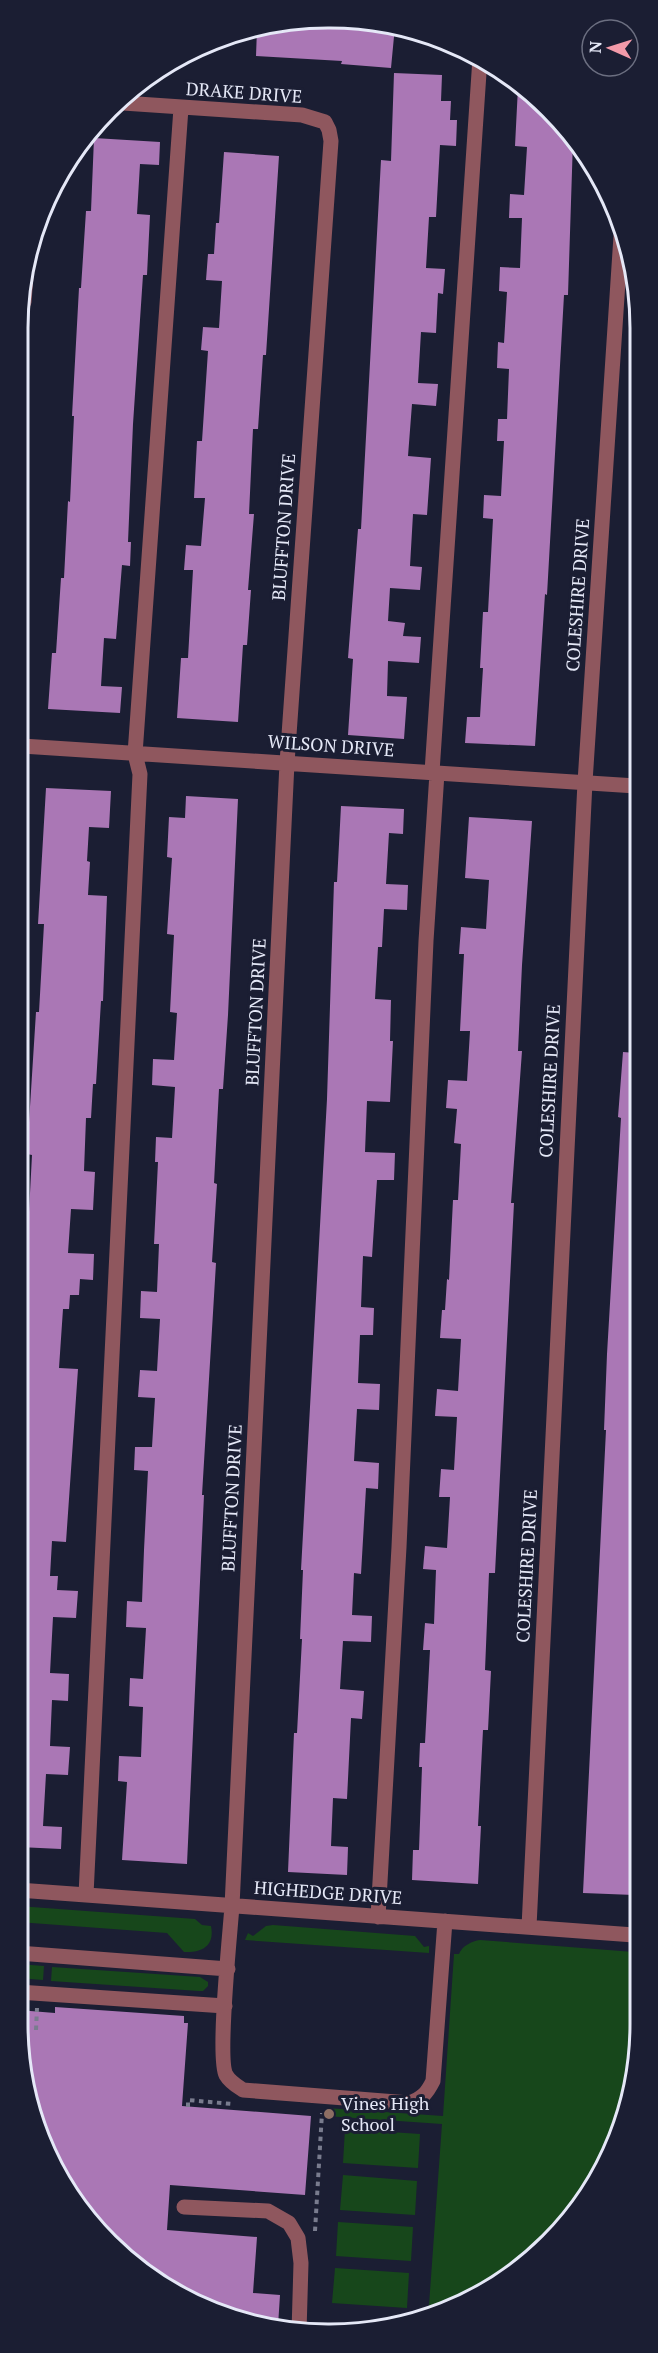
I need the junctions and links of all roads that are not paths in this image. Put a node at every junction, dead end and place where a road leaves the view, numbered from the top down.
1 (479, 69) edge
2 (130, 104) edge
3 (181, 108) junction
4 (325, 122) joint
5 (620, 254) edge
6 (28, 746) edge
7 (135, 754) junction
8 (287, 763) junction
9 (434, 772) junction
10 (585, 782) junction
11 (630, 786) edge
12 (28, 1891) edge
13 (86, 1895) junction
14 (232, 1906) junction
15 (378, 1917) junction
16 (446, 1921) junction
17 (529, 1928) junction
18 (630, 1935) edge
19 (28, 1954) edge
20 (228, 1968) junction
21 (28, 1993) edge
22 (225, 2006) junction
23 (183, 2208) dead end
24 (298, 2323) edge

1 - 9 street
2 - 3 street, DRAKE DRIVE
3 - 4 street, DRAKE DRIVE
3 - 7 street
4 - 8 street, BLUFFTON DRIVE
5 - 10 street, COLESHIRE DRIVE
6 - 7 street, WILSON DRIVE
7 - 8 street, WILSON DRIVE
7 - 13 street
8 - 9 street, WILSON DRIVE
8 - 14 street, BLUFFTON DRIVE
9 - 10 street, WILSON DRIVE
9 - 15 street
10 - 11 street, WILSON DRIVE
10 - 17 street, COLESHIRE DRIVE
12 - 13 street, HIGHEDGE DRIVE
13 - 14 street, HIGHEDGE DRIVE
14 - 15 street, HIGHEDGE DRIVE
14 - 20 street, BLUFFTON DRIVE
15 - 16 street, HIGHEDGE DRIVE
16 - 17 street, HIGHEDGE DRIVE
16 - 22 street, BLUFFTON DRIVE
17 - 18 street, HIGHEDGE DRIVE
19 - 20 street
20 - 22 street, BLUFFTON DRIVE
21 - 22 street
23 - 24 street

